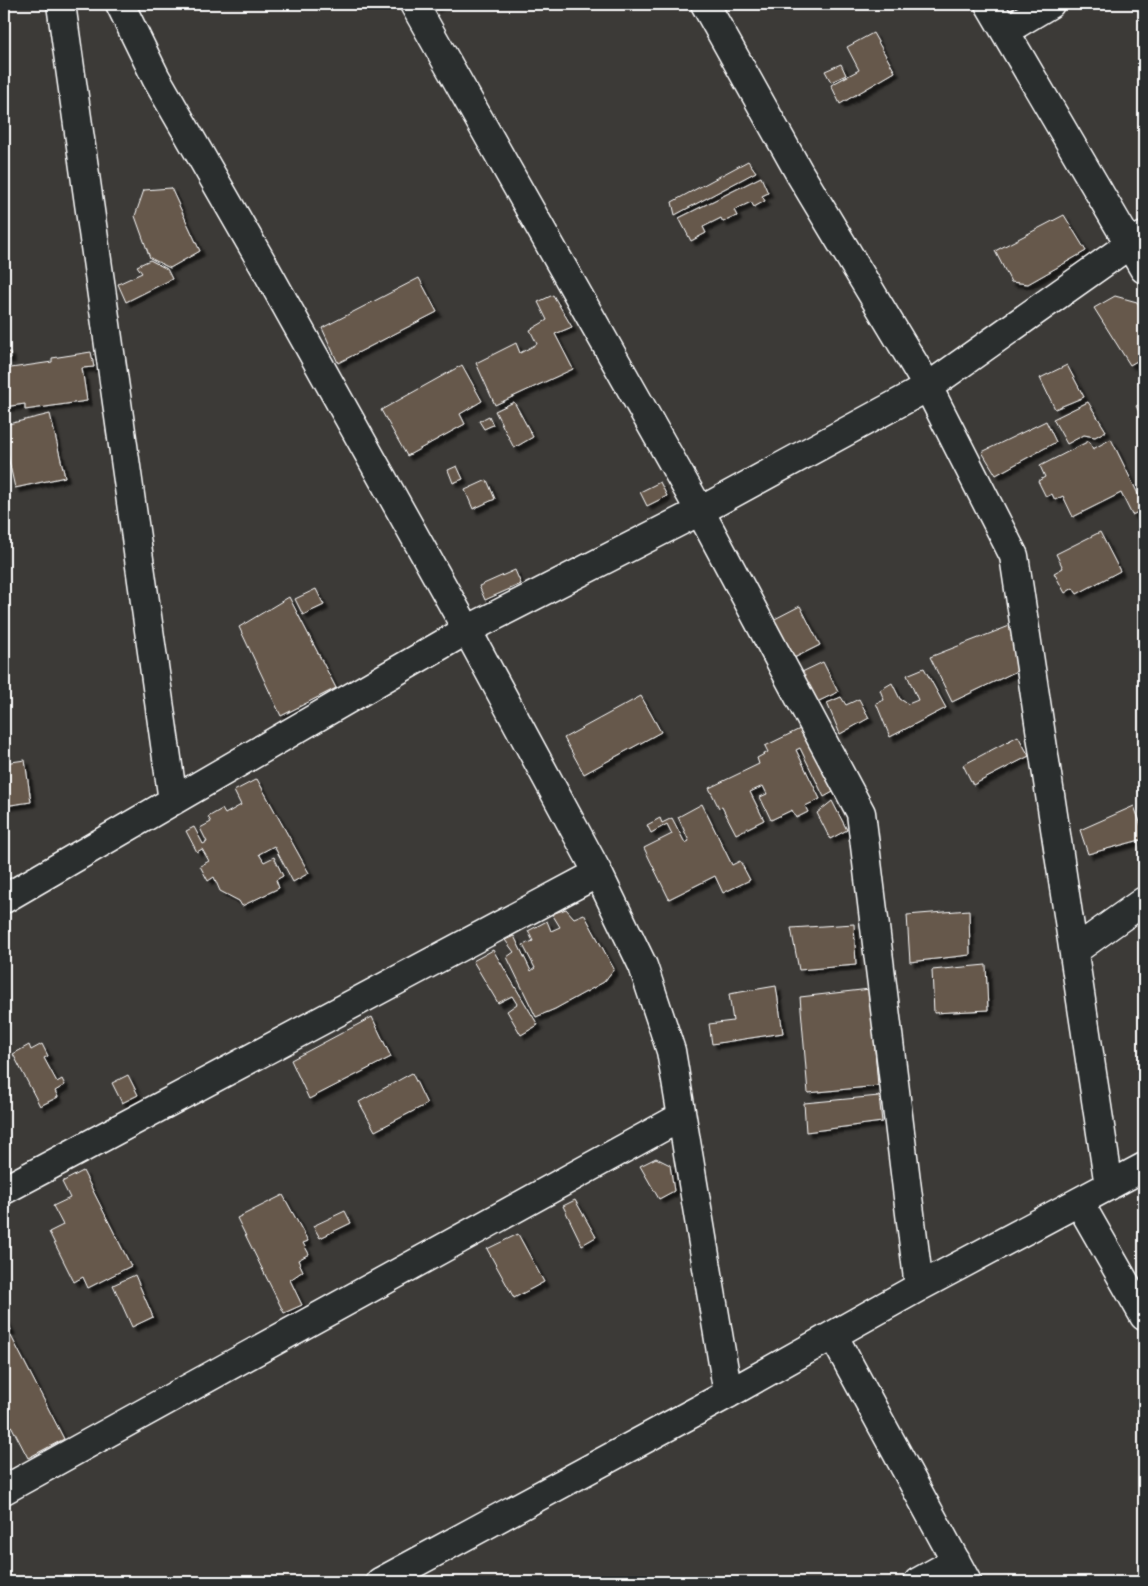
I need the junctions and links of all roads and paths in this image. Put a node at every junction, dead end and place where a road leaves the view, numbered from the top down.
1 (61, 4) edge
2 (120, 4) edge
3 (414, 4) edge
4 (705, 4) edge
5 (989, 4) edge
6 (1050, 4) edge
7 (1005, 31) junction
8 (1137, 240) edge
9 (1144, 269) edge
10 (928, 387) junction
11 (700, 511) junction
12 (467, 630) junction
13 (173, 801) junction
14 (598, 873) junction
15 (4, 900) edge
16 (1144, 901) edge
17 (1074, 951) junction
18 (682, 1117) junction
19 (1144, 1167) edge
20 (1109, 1186) junction
21 (4, 1190) edge
22 (1079, 1202) junction
23 (919, 1287) junction
24 (1144, 1316) edge
25 (833, 1335) junction
26 (728, 1394) junction
27 (4, 1490) edge
28 (962, 1572) edge
29 (380, 1582) edge
30 (918, 1582) edge

1 - 13 street
2 - 12 street
3 - 11 street
4 - 10 street
5 - 7 street
6 - 7 street
7 - 8 street
8 - 9 street
8 - 10 street
10 - 11 street
10 - 17 street
11 - 12 street
11 - 23 street
12 - 13 street
12 - 14 street
13 - 15 street
14 - 18 street
14 - 21 street
16 - 17 street
17 - 20 street
18 - 26 street
18 - 27 street
19 - 20 street
20 - 22 street
22 - 23 street
22 - 24 street
23 - 25 street
25 - 26 street
25 - 28 street
26 - 29 street
28 - 30 street

